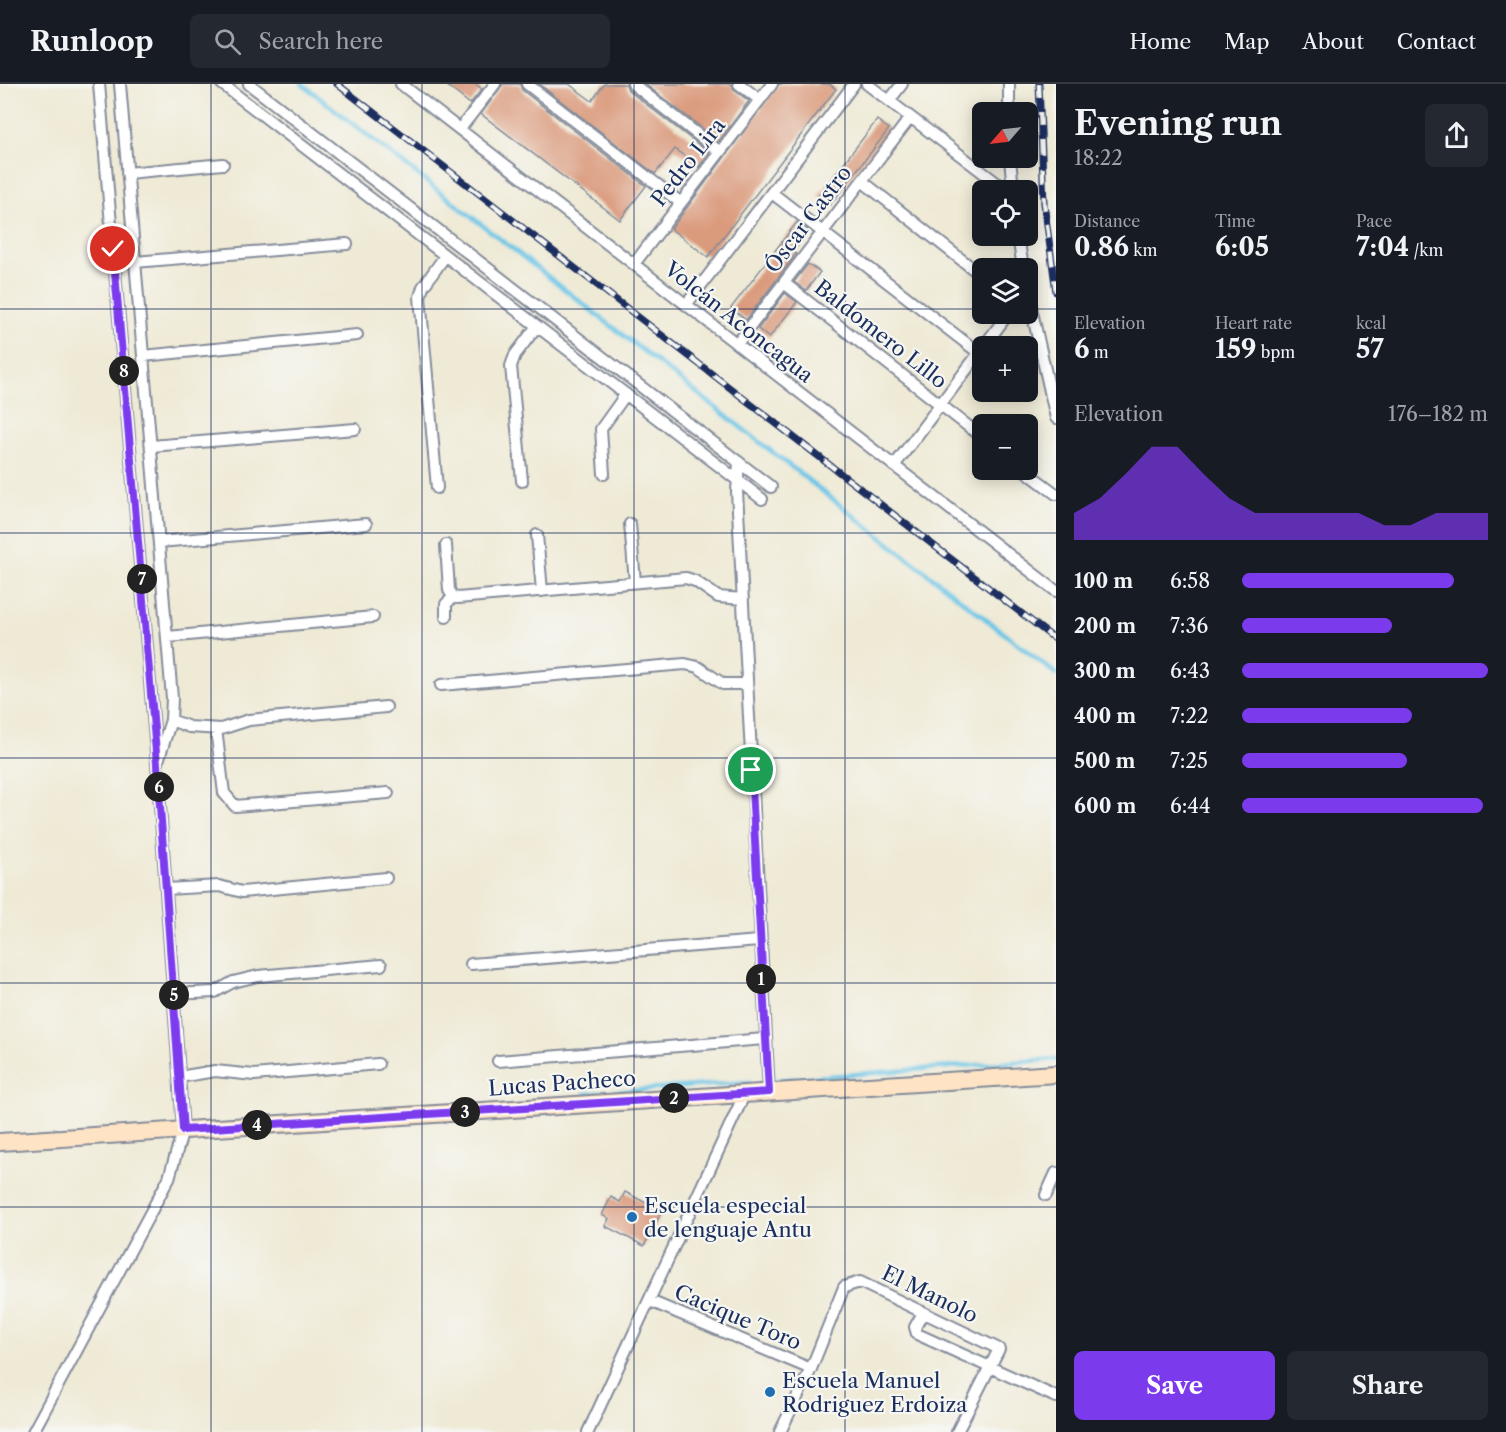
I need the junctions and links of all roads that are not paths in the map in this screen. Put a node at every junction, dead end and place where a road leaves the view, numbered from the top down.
1 (99, 84) edge
2 (120, 84) edge
3 (222, 84) edge
4 (249, 84) edge
5 (402, 84) edge
6 (495, 84) edge
7 (527, 84) edge
8 (633, 84) edge
9 (739, 84) edge
10 (772, 84) edge
11 (854, 84) edge
12 (867, 84) edge
13 (902, 84) edge
14 (1009, 84) edge
15 (760, 100) junction
16 (889, 101) junction
17 (1009, 102) edge
18 (910, 118) junction
19 (460, 129) junction
20 (720, 152) junction
21 (223, 164) dead end
22 (127, 173) junction
23 (993, 180) edge
24 (862, 182) junction
25 (772, 192) junction
26 (681, 203) junction
27 (823, 232) junction
28 (347, 244) dead end
29 (446, 256) junction
30 (135, 262) junction
31 (634, 264) junction
32 (972, 268) edge
33 (784, 283) junction
34 (686, 305) junction
35 (1034, 324) edge
36 (537, 326) junction
37 (357, 335) dead end
38 (972, 342) edge
39 (737, 344) junction
40 (143, 356) junction
41 (972, 363) edge
42 (626, 394) junction
43 (941, 405) junction
44 (1056, 418) edge
45 (355, 429) dead end
46 (972, 429) edge
47 (151, 446) junction
48 (739, 462) junction
49 (894, 466) junction
50 (604, 474) dead end
51 (737, 479) junction
52 (1037, 480) edge
53 (522, 481) dead end
54 (771, 487) dead end
55 (437, 488) dead end
56 (1056, 494) edge
57 (762, 499) dead end
58 (366, 524) dead end
59 (630, 524) dead end
60 (537, 535) dead end
61 (159, 542) junction
62 (446, 545) dead end
63 (635, 582) junction
64 (1055, 590) edge
65 (542, 591) junction
66 (453, 597) junction
67 (743, 599) junction
68 (374, 617) dead end
69 (446, 617) dead end
70 (168, 637) junction
71 (747, 684) junction
72 (441, 685) dead end
73 (386, 707) dead end
74 (171, 720) junction
75 (216, 729) junction
76 (157, 764) junction
77 (388, 793) dead end
78 (386, 878) dead end
79 (166, 889) junction
80 (759, 941) junction
81 (471, 964) dead end
82 (381, 965) dead end
83 (174, 994) junction
84 (764, 1039) junction
85 (498, 1061) dead end
86 (378, 1064) dead end
87 (1056, 1074) edge
88 (179, 1077) junction
89 (769, 1092) junction
90 (745, 1093) junction
91 (183, 1130) junction
92 (0, 1142) edge
93 (1056, 1173) edge
94 (1046, 1195) dead end
95 (650, 1300) junction
96 (923, 1313) junction
97 (990, 1364) junction
98 (811, 1369) junction
99 (1056, 1397) edge
100 (33, 1432) edge
101 (588, 1432) edge
102 (780, 1432) edge
103 (957, 1432) edge

1 - 76 street
2 - 22 street
3 - 29 street
4 - 48 street
5 - 19 street, Volcán Aconcagua
6 - 19 street
7 - 26 street
8 - 20 street
9 - 15 street
10 - 15 street, Pedro Lira
11 - 25 street
12 - 16 street
13 - 16 street
14 - 17 street
15 - 20 street, Pedro Lira
16 - 18 street
18 - 23 street
18 - 24 street, Óscar Castro
19 - 31 street, Volcán Aconcagua
20 - 26 street, Pedro Lira
21 - 22 street
22 - 30 street
24 - 27 street, Óscar Castro
24 - 32 street
25 - 27 street
25 - 34 street
26 - 31 street, Pedro Lira
27 - 33 street, Óscar Castro
27 - 38 street
28 - 30 street
29 - 36 street
29 - 55 street
30 - 40 street
31 - 34 street, Volcán Aconcagua
33 - 39 street, Óscar Castro
33 - 43 street, Baldomero Lillo
34 - 39 street, Volcán Aconcagua
35 - 44 street
36 - 42 street
36 - 53 street
37 - 40 street
39 - 49 street, Volcán Aconcagua
40 - 47 street
41 - 43 street
42 - 50 street
42 - 51 street
43 - 46 street, Baldomero Lillo
43 - 49 street
45 - 47 street
47 - 61 street
48 - 51 street
48 - 54 street
49 - 64 street, Volcán Aconcagua
51 - 57 street
51 - 67 street
52 - 56 street
58 - 61 street
59 - 63 street
60 - 65 street
61 - 70 street
62 - 66 street
63 - 65 street
63 - 67 street
65 - 66 street
66 - 69 street
67 - 71 street
68 - 70 street
70 - 74 street
71 - 72 street
71 - 80 street
73 - 75 street
74 - 75 street
74 - 76 street
75 - 77 street
76 - 79 street
78 - 79 street
79 - 83 street
80 - 81 street
80 - 84 street
82 - 83 street
83 - 88 street
84 - 85 street
84 - 89 street
86 - 88 street
87 - 89 main road, Lucas Pacheco
88 - 91 street
89 - 90 main road, Lucas Pacheco
90 - 91 main road, Lucas Pacheco
90 - 95 street
91 - 92 main road, Lucas Pacheco
91 - 100 street
93 - 94 street
95 - 98 street, Cacique Toro
95 - 101 street
96 - 97 street, El Manolo
96 - 97 street
96 - 98 street, El Manolo
97 - 99 street
97 - 103 street
98 - 102 street

